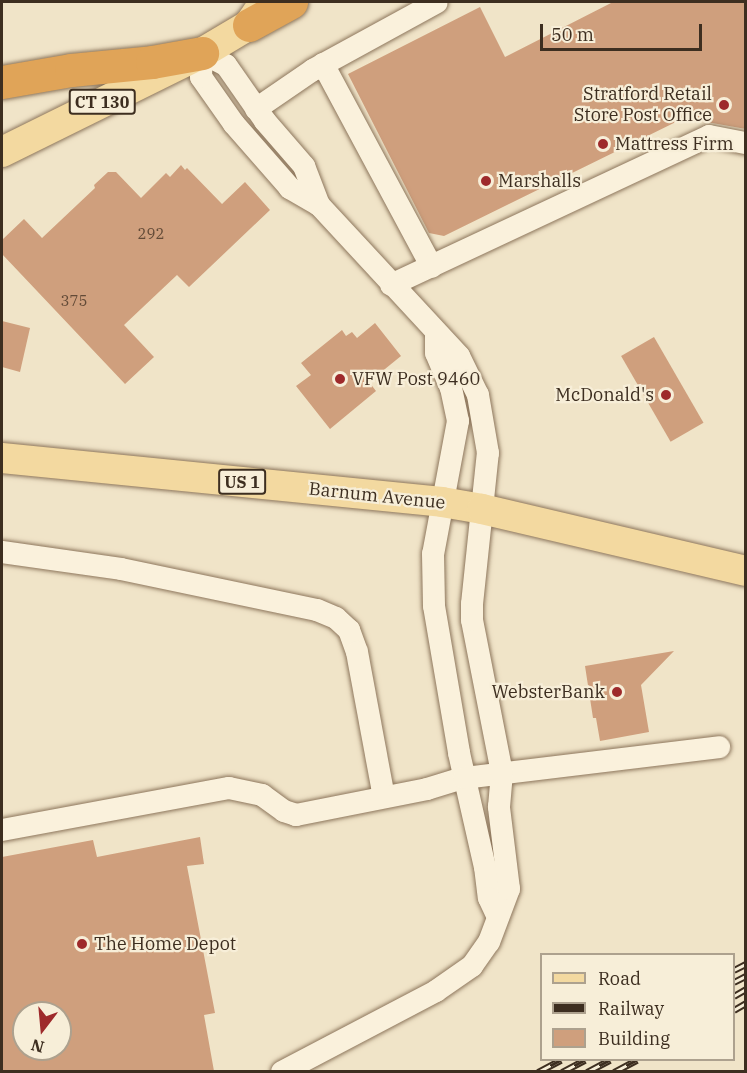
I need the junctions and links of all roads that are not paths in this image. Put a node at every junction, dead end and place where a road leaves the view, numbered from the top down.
1 (291, 2) edge
2 (436, 2) edge
3 (257, 13) edge
4 (201, 53) junction
5 (323, 64) junction
6 (2, 82) edge
7 (256, 110) junction
8 (746, 143) edge
9 (2, 152) edge
10 (319, 205) junction
11 (432, 267) junction
12 (391, 285) junction
13 (436, 333) junction
14 (2, 458) edge
15 (442, 502) junction
16 (482, 509) junction
17 (2, 552) edge
18 (746, 571) edge
19 (719, 747) dead end
20 (502, 773) junction
21 (464, 778) junction
22 (384, 797) junction
23 (2, 830) edge
24 (498, 917) junction
25 (282, 1071) edge

1 - 3 highway
2 - 5 street
3 - 4 main road, CT 130
4 - 6 highway
4 - 7 street
4 - 9 main road, CT 130
4 - 10 street
5 - 7 street
5 - 11 street
7 - 10 street
8 - 11 street
10 - 12 street
11 - 12 street
12 - 13 street
13 - 15 street
13 - 16 street
14 - 15 main road, Barnum Avenue / US 1
15 - 16 main road, Barnum Avenue / US 1
15 - 21 street
16 - 18 main road, Barnum Avenue / US 1
16 - 20 street
17 - 22 street
19 - 20 street
20 - 21 street
20 - 24 street
21 - 22 street
21 - 24 street
22 - 23 street
24 - 25 street

